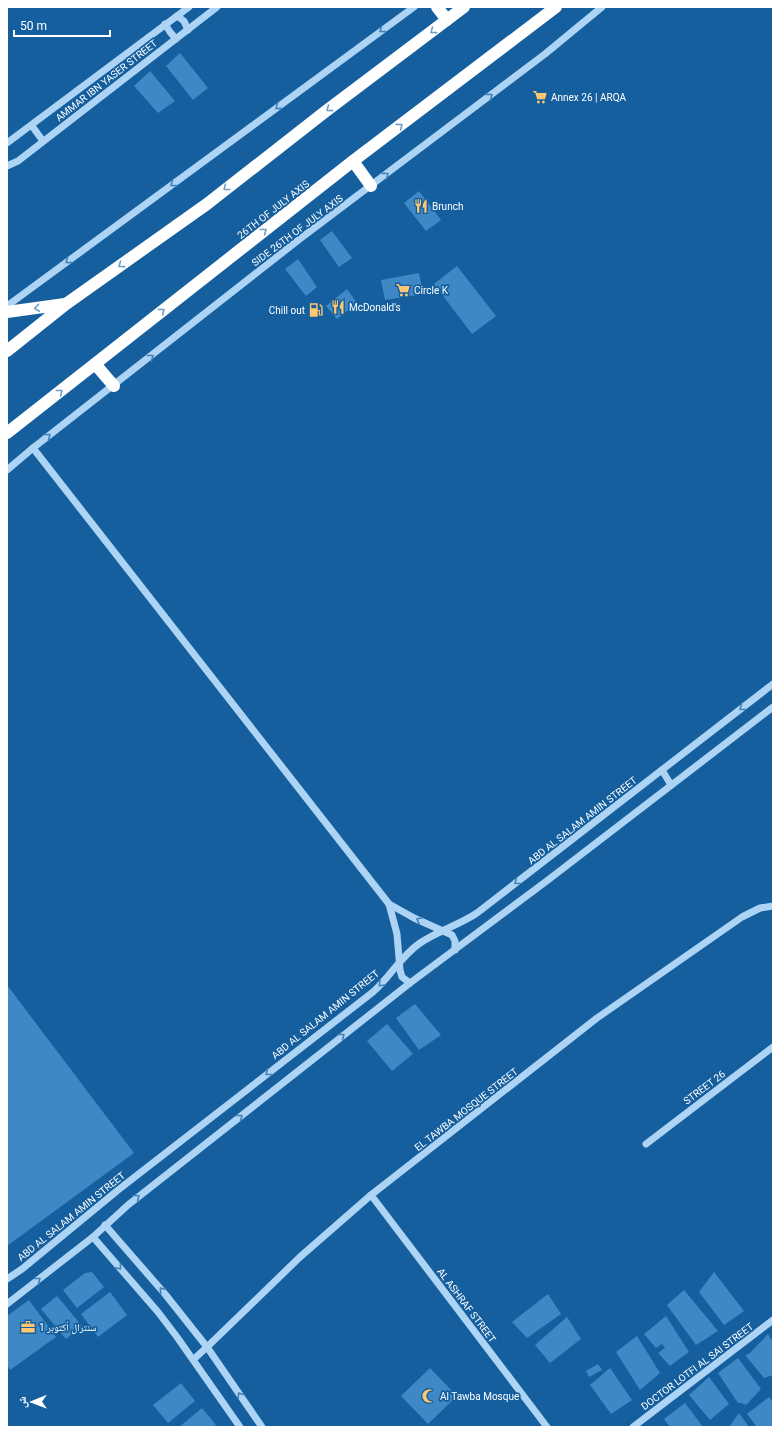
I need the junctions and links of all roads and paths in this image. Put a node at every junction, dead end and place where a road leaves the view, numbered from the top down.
1 (189, 7) edge
2 (217, 7) edge
3 (414, 7) edge
4 (437, 7) edge
5 (464, 7) edge
6 (556, 7) edge
7 (602, 7) edge
8 (177, 16) junction
9 (447, 20) junction
10 (165, 24) junction
11 (188, 30) junction
12 (176, 39) junction
13 (32, 126) junction
14 (43, 141) junction
15 (7, 143) edge
16 (353, 161) junction
17 (7, 166) edge
18 (371, 186) junction
19 (66, 304) junction
20 (7, 306) edge
21 (7, 312) edge
22 (7, 351) edge
23 (95, 364) junction
24 (114, 386) junction
25 (7, 433) edge
26 (33, 448) junction
27 (7, 470) edge
28 (773, 684) edge
29 (773, 707) edge
30 (662, 770) junction
31 (671, 785) junction
32 (389, 904) junction
33 (773, 906) edge
34 (443, 931) junction
35 (454, 950) junction
36 (400, 960) junction
37 (410, 983) junction
38 (773, 1047) edge
39 (646, 1144) dead end
40 (371, 1195) junction
41 (105, 1225) junction
42 (93, 1237) junction
43 (7, 1279) edge
44 (7, 1304) edge
45 (773, 1320) edge
46 (208, 1347) junction
47 (194, 1359) junction
48 (240, 1427) edge
49 (262, 1427) edge
50 (547, 1427) edge
51 (633, 1427) edge

1 - 8 street, AMMAR IBN YASER STREET
2 - 11 street, AMMAR IBN YASER STREET
3 -> 20 street
4 - 9 highway
5 - 9 highway
16 -> 6 highway, 26TH OF JULY AXIS
18 -> 7 street, SIDE 26TH OF JULY AXIS
8 - 10 street, AMMAR IBN YASER STREET
8 - 11 street
9 -> 19 highway
10 - 12 street
10 - 13 street, AMMAR IBN YASER STREET
11 - 12 street, AMMAR IBN YASER STREET
12 - 14 street, AMMAR IBN YASER STREET
13 - 14 street
13 - 15 street, AMMAR IBN YASER STREET
14 - 17 street, AMMAR IBN YASER STREET
16 - 18 highway
23 -> 16 highway, 26TH OF JULY AXIS
24 -> 18 street, SIDE 26TH OF JULY AXIS
19 -> 21 highway
19 - 22 highway
23 - 24 highway
25 -> 23 highway, 26TH OF JULY AXIS
26 -> 24 street, SIDE 26TH OF JULY AXIS
26 - 27 street, SIDE 26TH OF JULY AXIS
26 - 32 street
28 -> 30 street, ABD AL SALAM AMIN STREET
29 - 31 street
30 - 31 street
30 -> 34 street, ABD AL SALAM AMIN STREET
31 - 35 street
34 -> 32 street
32 - 36 street
33 - 40 street, EL TAWBA MOSQUE STREET
34 - 35 street
34 - 36 street, ABD AL SALAM AMIN STREET
35 - 37 street
36 - 37 street
36 -> 43 street, ABD AL SALAM AMIN STREET
41 -> 37 street
38 - 39 street, STREET 26
40 - 46 street, EL TAWBA MOSQUE STREET
40 - 50 street, AL ASHRAF STREET
41 - 42 street
46 -> 41 street
44 -> 42 street
42 -> 47 street
45 - 51 street, DOCTOR LOTFI AL SAI STREET
46 - 47 street, EL TAWBA MOSQUE STREET
49 -> 46 street
47 - 48 street

